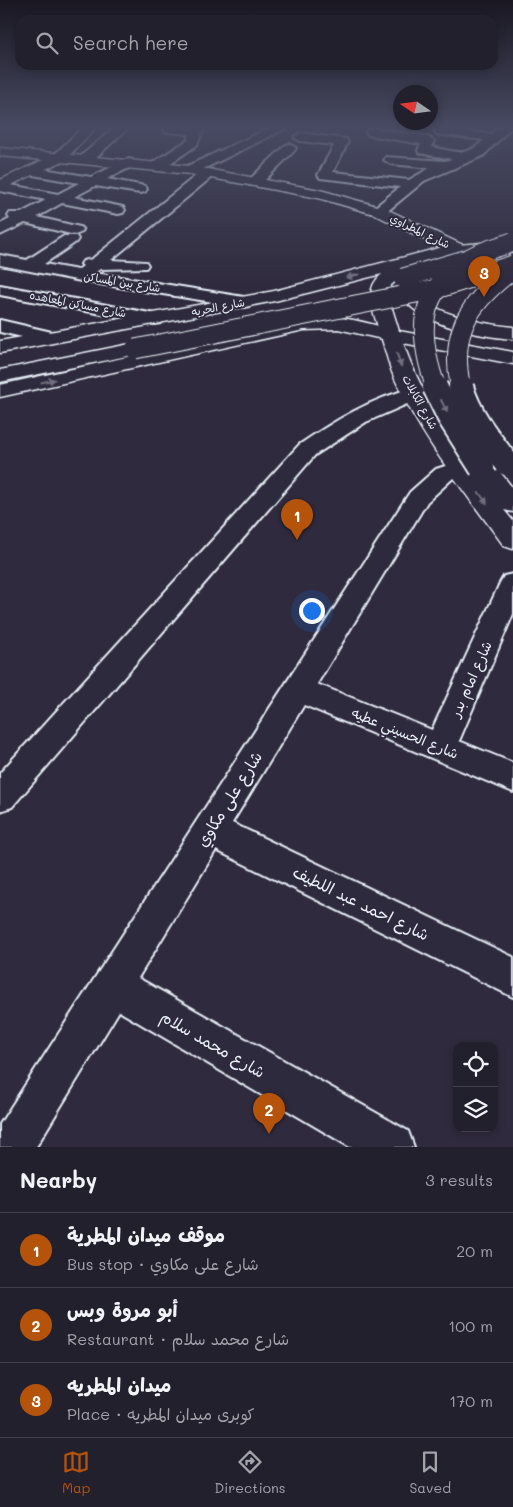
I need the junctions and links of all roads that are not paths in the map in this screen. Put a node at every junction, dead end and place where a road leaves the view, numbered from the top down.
1 (13, 181) edge
2 (94, 181) joint
3 (199, 181) edge
4 (247, 181) edge
5 (378, 181) edge
6 (417, 181) edge
7 (255, 182) joint
8 (412, 184) junction
9 (0, 187) edge
10 (140, 189) dead end
11 (60, 199) junction
12 (118, 210) dead end
13 (379, 211) junction
14 (0, 212) edge
15 (24, 218) junction
16 (0, 230) edge
17 (513, 232) edge
18 (513, 242) edge
19 (513, 250) edge
20 (472, 251) junction
21 (0, 260) edge
22 (425, 260) junction
23 (96, 264) junction
24 (140, 265) dead end
25 (32, 267) junction
26 (513, 267) edge
27 (81, 276) junction
28 (0, 290) edge
29 (275, 296) junction
30 (244, 302) junction
31 (155, 318) junction
32 (304, 324) junction
33 (0, 326) edge
34 (513, 333) edge
35 (391, 335) junction
36 (49, 337) junction
37 (132, 342) junction
38 (0, 347) edge
39 (513, 358) edge
40 (0, 360) edge
41 (0, 376) edge
42 (0, 391) edge
43 (414, 394) junction
44 (510, 467) edge
45 (472, 468) junction
46 (513, 504) edge
47 (513, 540) edge
48 (513, 583) edge
49 (298, 689) junction
50 (440, 748) junction
51 (513, 778) edge
52 (0, 796) edge
53 (210, 830) junction
54 (513, 977) edge
55 (112, 986) junction
56 (11, 1147) edge
57 (392, 1147) edge

1 - 9 main road
2 - 10 street
2 - 11 street
3 - 23 street
4 - 7 main road, شارع المطراوي
5 - 8 street
6 - 8 street
7 - 13 main road, شارع المطراوي
8 - 13 street
9 - 11 street
11 - 12 street
11 - 15 street
13 - 20 main road, شارع المطراوي
14 - 15 street
15 - 16 street
15 - 25 street
17 - 20 main road
18 - 20 main road, bridge
19 - 20 main road
20 - 22 main road
20 - 37 main road, bridge
20 -> 45 main road, bridge
21 - 25 street, شارع بين المساكن
22 -> 29 main road, شارع الحريه
22 - 34 main road
22 - 35 main road, شارع الكابلات
23 - 24 street
23 - 25 street
23 - 27 street
25 - 27 street, شارع بين المساكن
26 - 37 main road, bridge
26 - 44 main road, bridge
27 - 30 street, شارع بين المساكن
28 - 31 street, شارع مساكن المعاهده
29 - 30 main road, شارع الحريه
29 - 32 main road
30 - 31 main road, شارع الحريه
31 - 36 main road, شارع الحريه
32 - 35 main road
42 -> 32 main road
33 - 36 street
35 - 39 main road
35 -> 43 main road, شارع الكابلات
36 - 38 main road, شارع الحريه
37 - 40 main road
37 - 41 main road
43 - 45 main road, شارع الكابلات
43 - 52 street
45 - 46 main road
45 -> 47 main road, شارع الكابلات
45 - 49 street, شارع على مكاوي
48 - 50 street, شارع امام بدر
49 - 50 street, شارع الحسيني عطيه
49 - 53 street, شارع على مكاوي
50 - 51 street, شارع الحسيني عطيه
53 - 54 street, شارع احمد عبد اللطيف
53 - 55 street, شارع على مكاوي
55 - 56 street, شارع على مكاوي
55 - 57 street, شارع محمد سلام

